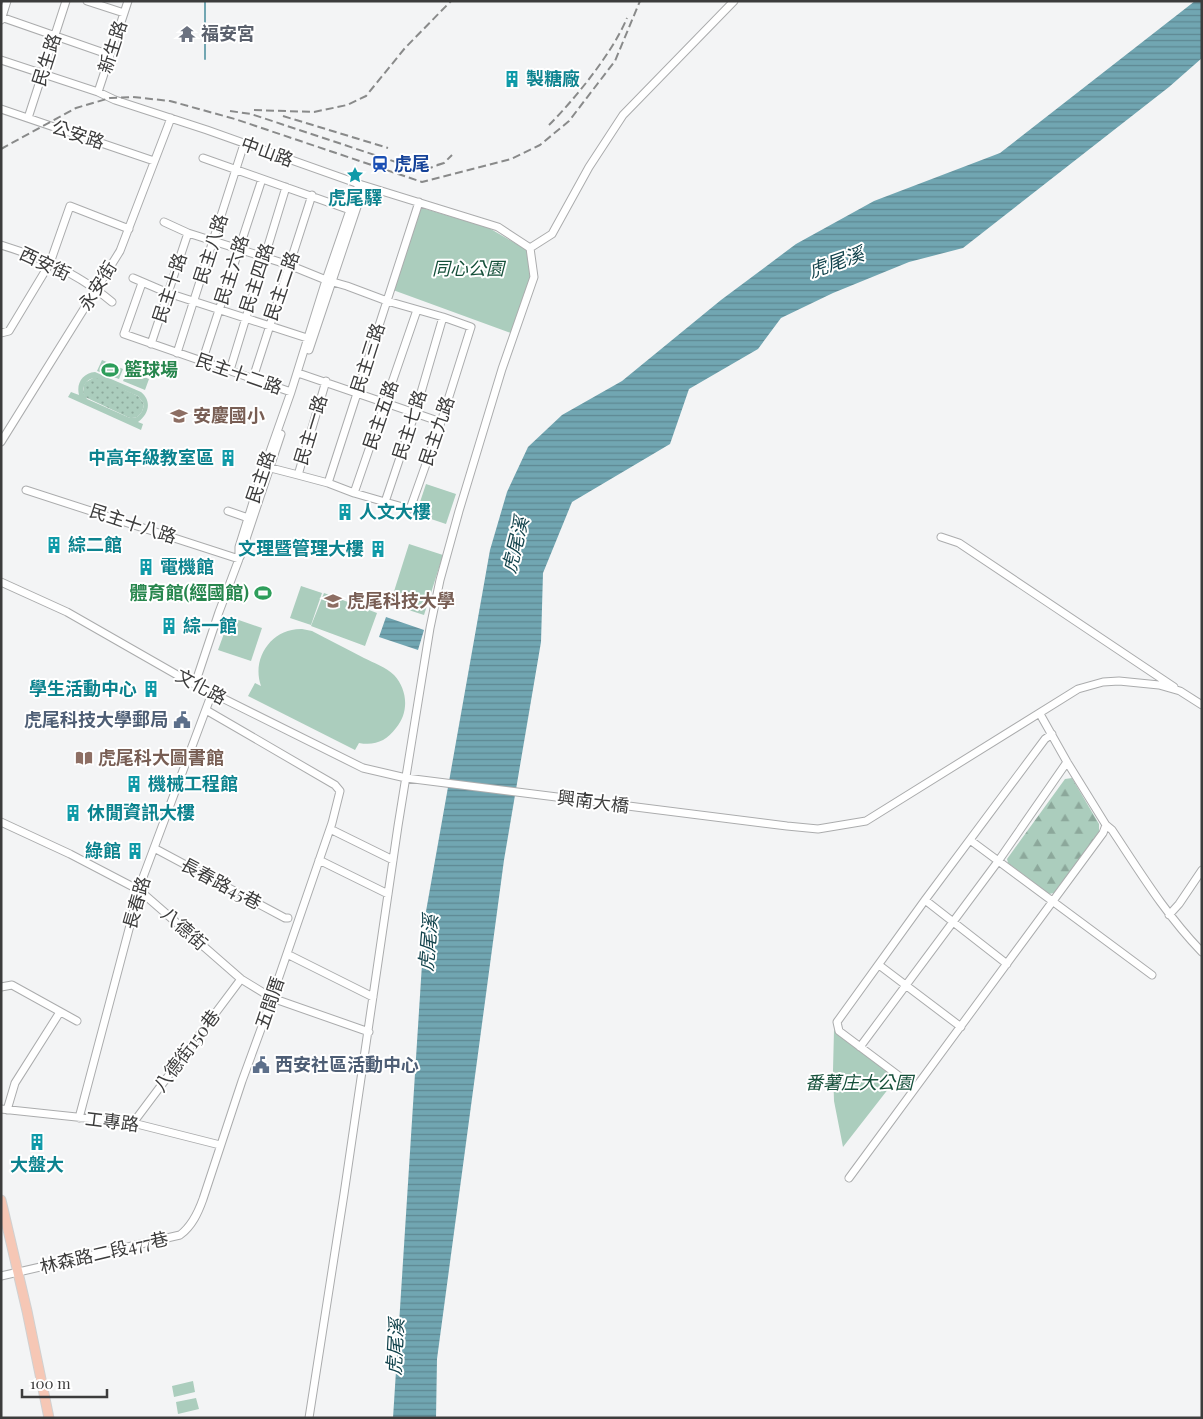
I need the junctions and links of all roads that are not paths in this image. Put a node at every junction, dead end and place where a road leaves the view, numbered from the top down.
1 (7, 1) edge
2 (66, 1) edge
3 (87, 1) edge
4 (128, 1) edge
5 (734, 1) edge
6 (740, 1) edge
7 (726, 9) junction
8 (124, 13) junction
9 (2, 18) edge
10 (55, 36) junction
11 (110, 55) junction
12 (1, 60) edge
13 (42, 73) junction
14 (98, 92) junction
15 (1, 109) edge
16 (28, 118) junction
17 (171, 118) junction
18 (244, 144) junction
19 (203, 158) dead end
20 (154, 160) junction
21 (237, 170) junction
22 (262, 179) junction
23 (361, 185) junction
24 (286, 187) junction
25 (312, 195) junction
26 (419, 202) junction
27 (353, 211) junction
28 (164, 222) dead end
29 (129, 229) junction
30 (188, 233) junction
31 (213, 240) junction
32 (1, 244) edge
33 (239, 248) junction
34 (530, 248) junction
35 (264, 257) junction
36 (50, 263) junction
37 (289, 265) junction
38 (133, 278) dead end
39 (329, 281) junction
40 (142, 282) junction
41 (96, 290) junction
42 (168, 293) junction
43 (194, 300) junction
44 (387, 301) junction
45 (112, 302) dead end
46 (220, 309) junction
47 (417, 310) junction
48 (244, 317) junction
49 (443, 317) junction
50 (269, 325) junction
51 (1, 333) edge
52 (307, 338) junction
53 (152, 344) junction
54 (177, 353) junction
55 (202, 362) junction
56 (230, 370) junction
57 (299, 373) junction
58 (253, 378) junction
59 (326, 381) junction
60 (292, 392) junction
61 (357, 392) junction
62 (386, 402) junction
63 (415, 412) junction
64 (441, 422) junction
65 (1, 442) edge
66 (267, 467) junction
67 (298, 475) junction
68 (328, 483) junction
69 (26, 490) dead end
70 (354, 493) junction
71 (385, 502) junction
72 (228, 511) dead end
73 (251, 518) junction
74 (941, 537) dead end
75 (239, 559) junction
76 (1, 582) edge
77 (196, 684) junction
78 (1180, 691) junction
79 (212, 692) junction
80 (1202, 705) edge
81 (206, 710) junction
82 (1040, 714) junction
83 (1052, 734) junction
84 (1067, 762) junction
85 (406, 778) junction
86 (1, 822) edge
87 (1106, 825) junction
88 (330, 829) junction
89 (970, 840) junction
90 (154, 848) junction
91 (319, 860) junction
92 (393, 860) junction
93 (998, 860) junction
94 (1202, 870) edge
95 (139, 890) junction
96 (388, 894) junction
97 (925, 900) junction
98 (1052, 901) junction
99 (1169, 915) junction
100 (288, 918) dead end
101 (953, 921) junction
102 (1202, 952) edge
103 (287, 954) junction
104 (1007, 964) junction
105 (878, 965) junction
106 (1152, 974) dead end
107 (241, 979) junction
108 (906, 986) junction
109 (1, 987) edge
110 (373, 997) junction
111 (272, 998) junction
112 (60, 1012) junction
113 (77, 1021) dead end
114 (961, 1026) junction
115 (368, 1032) junction
116 (860, 1046) junction
117 (915, 1088) junction
118 (4, 1110) edge
119 (79, 1118) junction
120 (133, 1123) junction
121 (220, 1145) junction
122 (849, 1178) dead end
123 (1, 1200) edge
124 (17, 1272) junction
125 (1, 1276) edge
126 (49, 1418) edge
127 (309, 1418) edge

1 - 9 street
2 - 10 street, 民生路
3 - 8 street
4 - 8 street, 新生路
5 - 7 street
6 - 7 street
7 - 34 street
8 - 11 street, 新生路
9 - 10 street
10 - 11 street
10 - 13 street, 民生路
11 - 14 street, 新生路
12 - 13 street, 中山路
13 - 14 street, 中山路
13 - 16 street, 民生路
14 - 17 street, 中山路
15 - 16 street, 公安路
16 - 20 street, 公安路
17 - 18 street, 中山路
17 - 20 street, 永安街
18 - 21 street, 民主八路
18 - 23 street, 中山路
19 - 21 street
20 - 29 street, 永安街
21 - 22 street
21 - 31 street, 民主八路
22 - 24 street
22 - 33 street, 民主六路
23 - 26 street, 中山路
23 - 27 street, 民主路
24 - 25 street
24 - 35 street, 民主四路
25 - 27 street
25 - 37 street, 民主二路
26 - 34 street, 中山路
26 - 44 street, 民主三路
27 - 39 street, 民主路
28 - 30 street
29 - 36 street
29 - 41 street, 永安街
30 - 31 street
30 - 42 street, 民主十路
31 - 33 street
31 - 43 street, 民主八路
32 - 36 street, 西安街
33 - 35 street
33 - 46 street, 民主六路
34 - 85 street
35 - 37 street
35 - 48 street, 民主四路
36 - 41 street, 西安街
36 - 51 street
37 - 39 street
37 - 50 street, 民主二路
38 - 40 street
39 - 44 street
39 - 52 street, 民主路
39 - 57 street
40 - 42 street
40 - 53 street, 民主十二路
41 - 45 street, 西安街
41 - 65 street, 永安街
42 - 43 street
42 - 53 street, 民主十路
43 - 46 street
43 - 54 street, 民主八路
44 - 47 street
44 - 61 street, 民主三路
46 - 48 street
46 - 55 street, 民主六路
47 - 49 street
47 - 62 street, 民主五路
48 - 50 street
48 - 56 street, 民主四路
49 - 63 street, 民主七路
49 - 64 street, 民主九路
50 - 52 street
50 - 58 street, 民主二路
52 - 57 street, 民主路
53 - 54 street, 民主十二路
54 - 55 street, 民主十二路
55 - 56 street, 民主十二路
56 - 58 street, 民主十二路
57 - 59 street
57 - 60 street, 民主路
57 - 66 street
58 - 60 street, 民主十二路
59 - 61 street
59 - 67 street, 民主一路
60 - 66 street, 民主路
61 - 62 street
61 - 68 street, 民主三路
62 - 63 street
62 - 70 street, 民主五路
63 - 64 street
63 - 71 street, 民主七路
64 - 71 street, 民主九路
66 - 67 street, 民主一路
66 - 73 street, 民主路
67 - 68 street
68 - 70 street
69 - 75 street, 民主十八路
70 - 71 street
72 - 73 street
73 - 75 street, 民主路
74 - 78 street
75 - 77 street, 民主路
76 - 77 street, 文化路
77 - 79 street, 文化路
78 - 80 street
78 - 82 street, 興南大橋
79 - 81 street, 長春路
79 - 85 street, 文化路
81 - 88 street, 文化路
81 - 90 street, 長春路
82 - 83 street
82 - 85 street, 興南大橋
83 - 84 street
83 - 89 street
84 - 87 street
84 - 93 street
85 - 92 street
86 - 95 street, 八德街
87 - 98 street
87 - 99 street
88 - 91 street, 文化路
88 - 92 street
89 - 93 street
89 - 97 street
90 - 95 street, 長春路
90 - 100 street, 長春路45巷
91 - 96 street
91 - 103 street, 五間厝
92 - 96 street
93 - 98 street
93 - 101 street
94 - 99 street
95 - 107 street, 八德街
95 - 119 street, 長春路
96 - 110 street
97 - 101 street
97 - 105 street
98 - 104 street
98 - 106 street
99 - 102 street
101 - 104 street
101 - 108 street
103 - 110 street
103 - 111 street, 五間厝
104 - 114 street
105 - 108 street
105 - 116 street
107 - 111 street, 八德街
107 - 120 street, 八德街150巷
108 - 114 street
108 - 116 street
109 - 112 street
110 - 115 street
111 - 115 street, 八德街
111 - 121 street, 五間厝
112 - 113 street
112 - 118 street
114 - 117 street
115 - 127 street
116 - 117 street
117 - 122 street
118 - 119 street, 工專路
119 - 120 street, 工專路
120 - 121 street, 工專路
121 - 124 street, 林森路二段477巷
123 - 124 main road
124 - 125 street, 林森路二段477巷
124 - 126 main road

